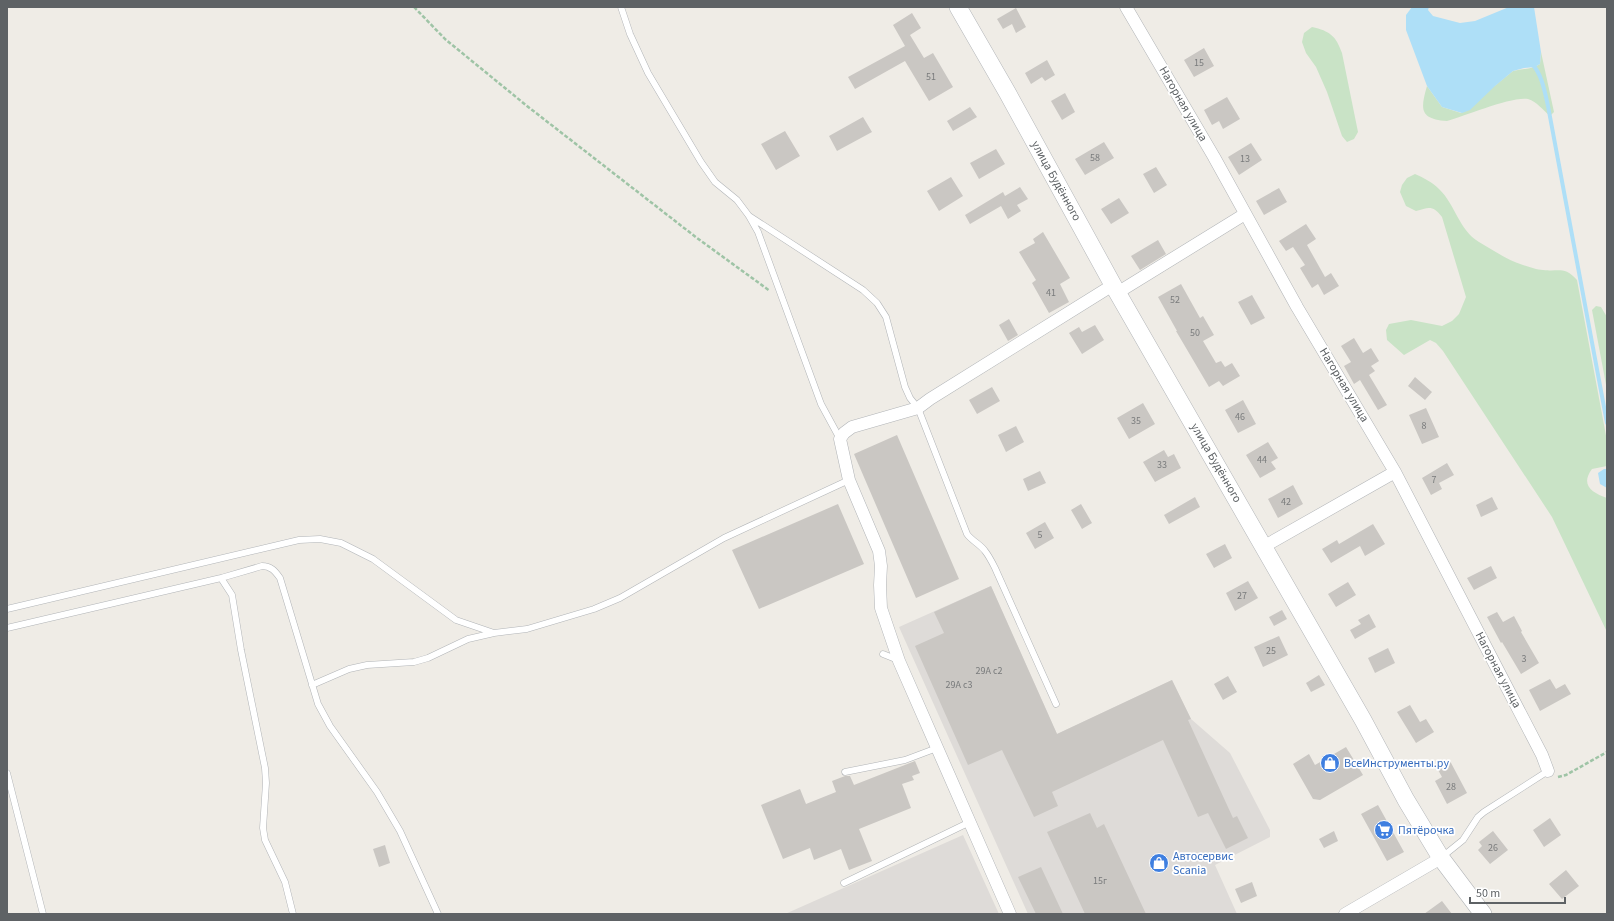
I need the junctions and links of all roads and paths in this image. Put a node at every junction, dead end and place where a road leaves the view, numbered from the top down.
1 (414, 7) edge
2 (621, 7) edge
3 (958, 7) edge
4 (1126, 7) edge
5 (1245, 214) junction
6 (750, 216) junction
7 (1115, 289) junction
8 (783, 300) junction
9 (918, 408) junction
10 (840, 439) junction
11 (1395, 472) junction
12 (850, 480) junction
13 (1263, 547) junction
14 (221, 578) junction
15 (7, 609) edge
16 (7, 628) edge
17 (494, 633) junction
18 (883, 654) dead end
19 (899, 661) junction
20 (312, 685) junction
21 (1056, 704) dead end
22 (937, 748) junction
23 (1607, 752) edge
24 (1548, 771) junction
25 (845, 772) dead end
26 (7, 773) edge
27 (970, 822) junction
28 (1441, 858) junction
29 (844, 883) dead end
30 (43, 914) edge
31 (293, 914) edge
32 (438, 914) edge
33 (1010, 914) edge
34 (1345, 914) edge
35 (1483, 914) edge

1 - 8 path
2 - 6 lane
3 - 7 main road, улица Будённого
4 - 5 street, Нагорная улица
5 - 7 street
5 - 11 street, Нагорная улица
6 - 8 lane
6 - 9 lane
7 - 9 street
7 - 13 main road, улица Будённого
8 - 10 lane
9 - 10 street
9 - 21 lane
10 - 12 street
11 - 13 street
11 - 24 street, Нагорная улица
12 - 17 lane
12 - 19 street
13 - 28 main road, улица Будённого
14 - 16 lane
14 - 20 lane
14 - 31 lane
15 - 17 lane
17 - 20 lane
18 - 19 lane
19 - 22 street
20 - 32 lane
22 - 25 lane
22 - 27 street
23 - 24 path
24 - 28 lane
26 - 30 lane
27 - 29 lane
27 - 33 street
28 - 34 street
28 - 35 main road, улица Будённого

